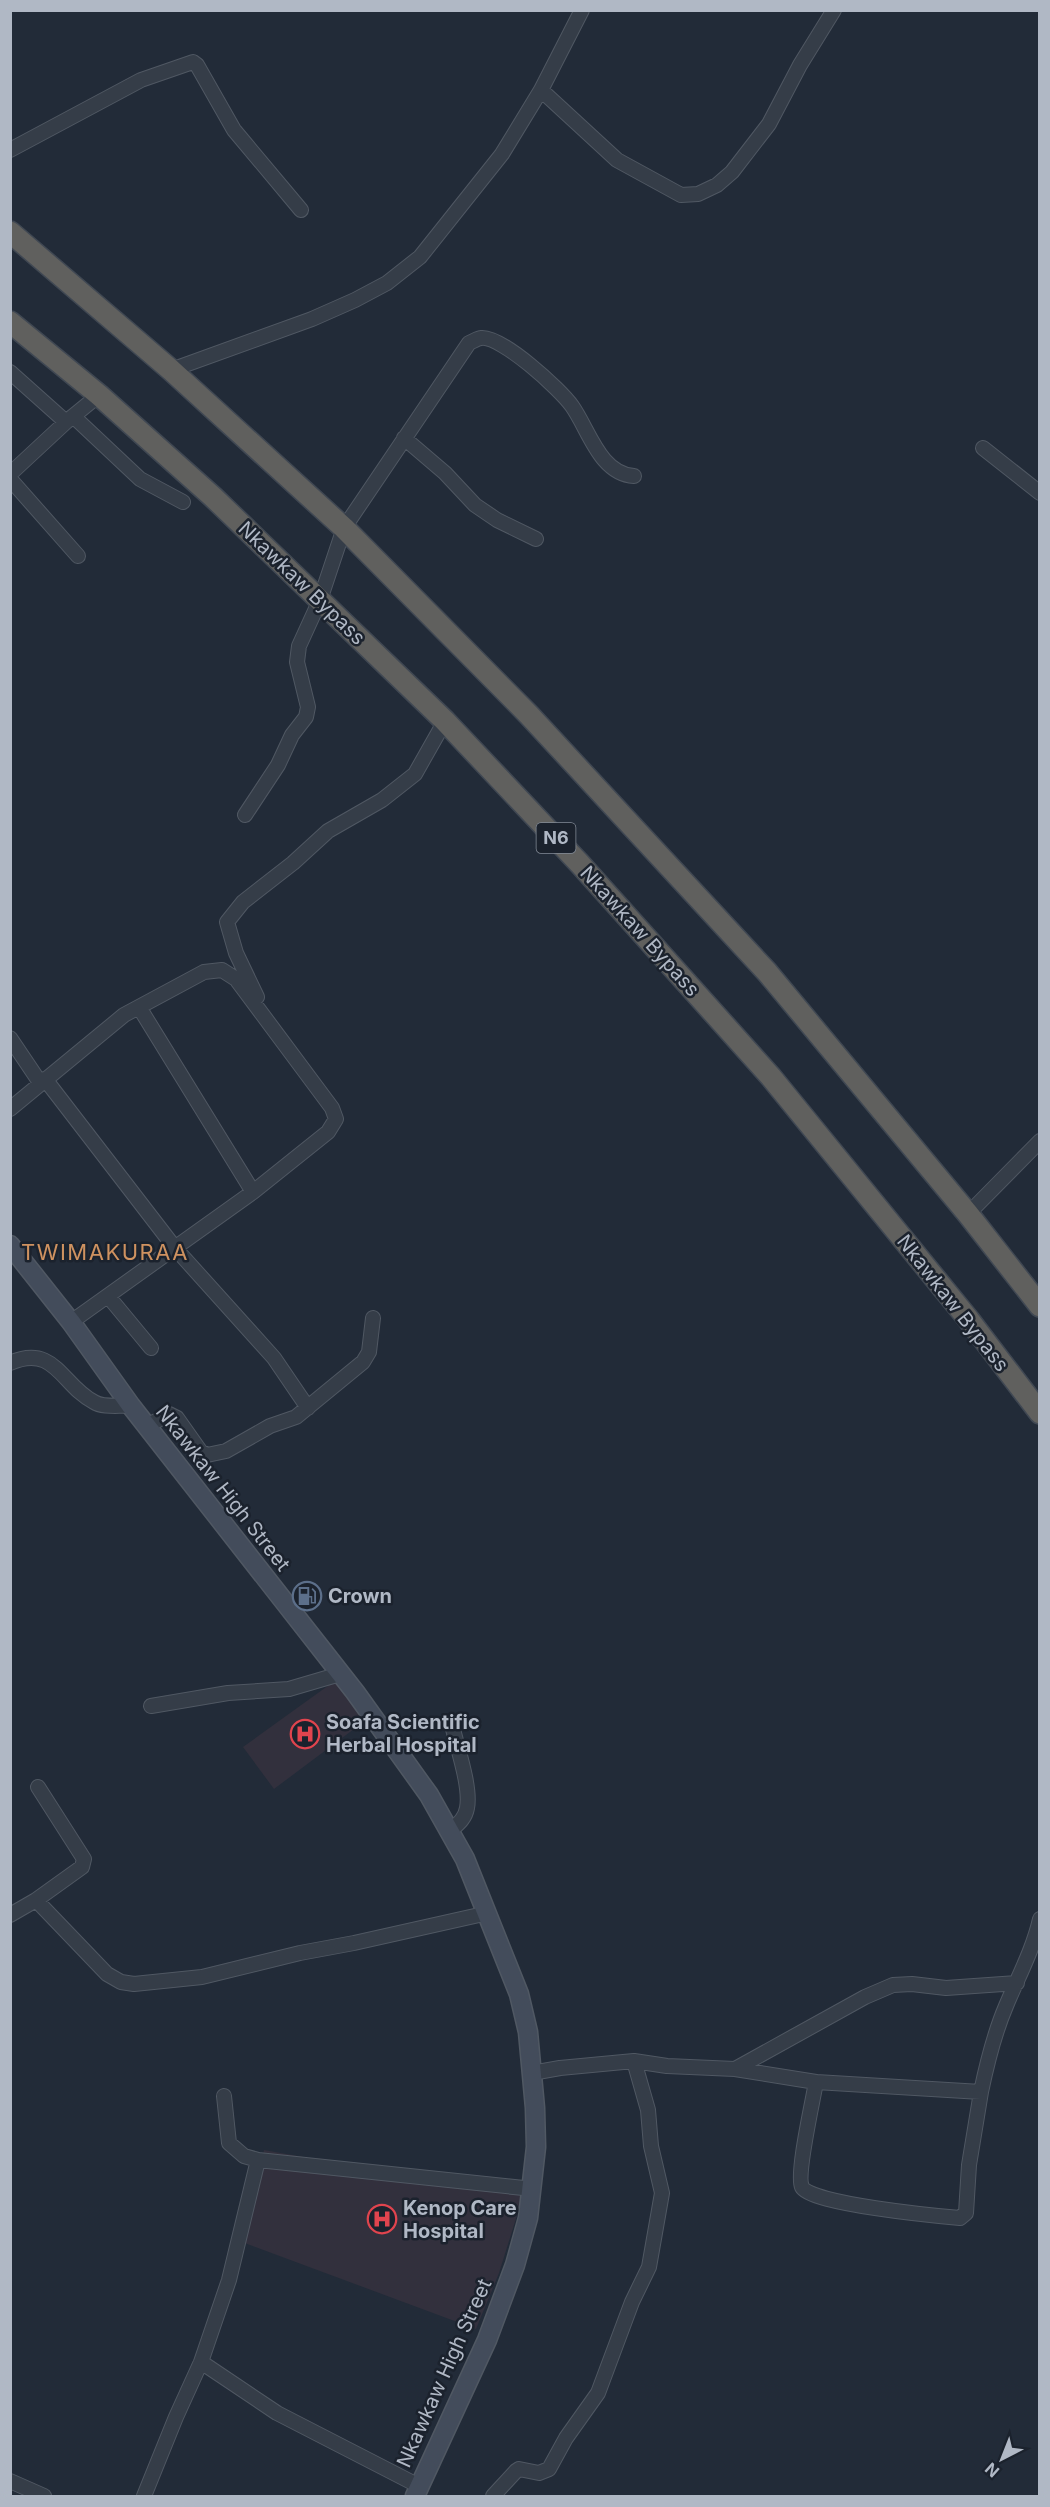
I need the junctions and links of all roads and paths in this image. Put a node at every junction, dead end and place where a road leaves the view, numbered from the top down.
1 (582, 10) edge
2 (834, 10) edge
3 (541, 90) junction
4 (10, 150) edge
5 (301, 210) dead end
6 (10, 232) edge
7 (10, 322) edge
8 (171, 370) junction
9 (10, 372) edge
10 (99, 394) junction
11 (69, 419) junction
12 (405, 438) junction
13 (983, 448) dead end
14 (10, 474) edge
15 (634, 476) dead end
16 (10, 479) edge
17 (1040, 494) edge
18 (183, 502) dead end
19 (344, 528) junction
20 (536, 539) dead end
21 (78, 556) dead end
22 (320, 600) junction
23 (446, 721) junction
24 (245, 815) dead end
25 (139, 1007) junction
26 (267, 1019) junction
27 (10, 1038) edge
28 (43, 1081) junction
29 (10, 1109) edge
30 (1040, 1141) edge
31 (253, 1192) junction
32 (968, 1214) junction
33 (10, 1245) edge
34 (175, 1248) junction
35 (108, 1296) junction
36 (1040, 1306) edge
37 (373, 1318) dead end
38 (71, 1322) junction
39 (152, 1348) dead end
40 (10, 1363) edge
41 (132, 1406) junction
42 (308, 1408) junction
43 (1040, 1413) edge
44 (147, 1426) junction
45 (340, 1674) junction
46 (151, 1706) dead end
47 (453, 1729) dead end
48 (38, 1787) dead end
49 (450, 1831) junction
50 (36, 1900) junction
51 (488, 1913) junction
52 (10, 1915) edge
53 (1040, 1919) edge
54 (1033, 1964) edge
55 (1017, 1983) junction
56 (634, 2061) junction
57 (735, 2069) junction
58 (532, 2073) junction
59 (816, 2082) junction
60 (981, 2092) junction
61 (224, 2096) dead end
62 (258, 2160) junction
63 (533, 2189) junction
64 (201, 2362) junction
65 (10, 2481) edge
66 (417, 2491) edge
67 (44, 2496) edge
68 (146, 2496) edge
69 (493, 2496) edge

1 - 3 street
2 - 3 street
3 - 8 street
4 - 5 street
6 - 8 highway
7 - 10 highway, Nkawkaw Bypass / N6
8 - 19 highway
9 - 11 street
10 - 11 street
10 - 22 highway, Nkawkaw Bypass / N6
11 - 14 street
11 - 18 street
12 - 15 street
12 - 19 street
12 - 20 street
13 - 17 street
16 - 21 street
19 - 22 street
19 - 32 highway
22 - 23 highway, Nkawkaw Bypass / N6
22 - 24 street
23 - 26 street
23 - 43 highway, Nkawkaw Bypass / N6
25 - 26 street
25 - 28 street
25 - 31 street
26 - 31 street
27 - 28 street
28 - 29 street
28 - 34 street
30 - 32 street
31 - 34 street
32 - 36 highway
33 - 38 main road, Nkawkaw High Street
34 - 35 street
34 - 42 street
35 - 38 street
35 - 39 street
37 - 42 street
38 - 41 main road, Nkawkaw High Street
40 - 41 street
41 - 44 main road, Nkawkaw High Street
42 - 44 street
44 - 45 main road, Nkawkaw High Street
45 - 46 street
45 - 49 main road, Nkawkaw High Street
47 - 49 street
48 - 50 street
49 - 51 main road, Nkawkaw High Street
50 - 51 street
50 - 52 street
51 - 58 main road, Nkawkaw High Street
53 - 54 street
54 - 55 street
55 - 57 street
55 - 60 street
56 - 57 street
56 - 58 street
56 - 69 street
57 - 59 street
58 - 63 main road, Nkawkaw High Street
59 - 60 street
59 - 60 street
61 - 62 street
62 - 63 street
62 - 64 street
63 - 66 main road, Nkawkaw High Street
64 - 66 street
64 - 68 street
65 - 67 street

